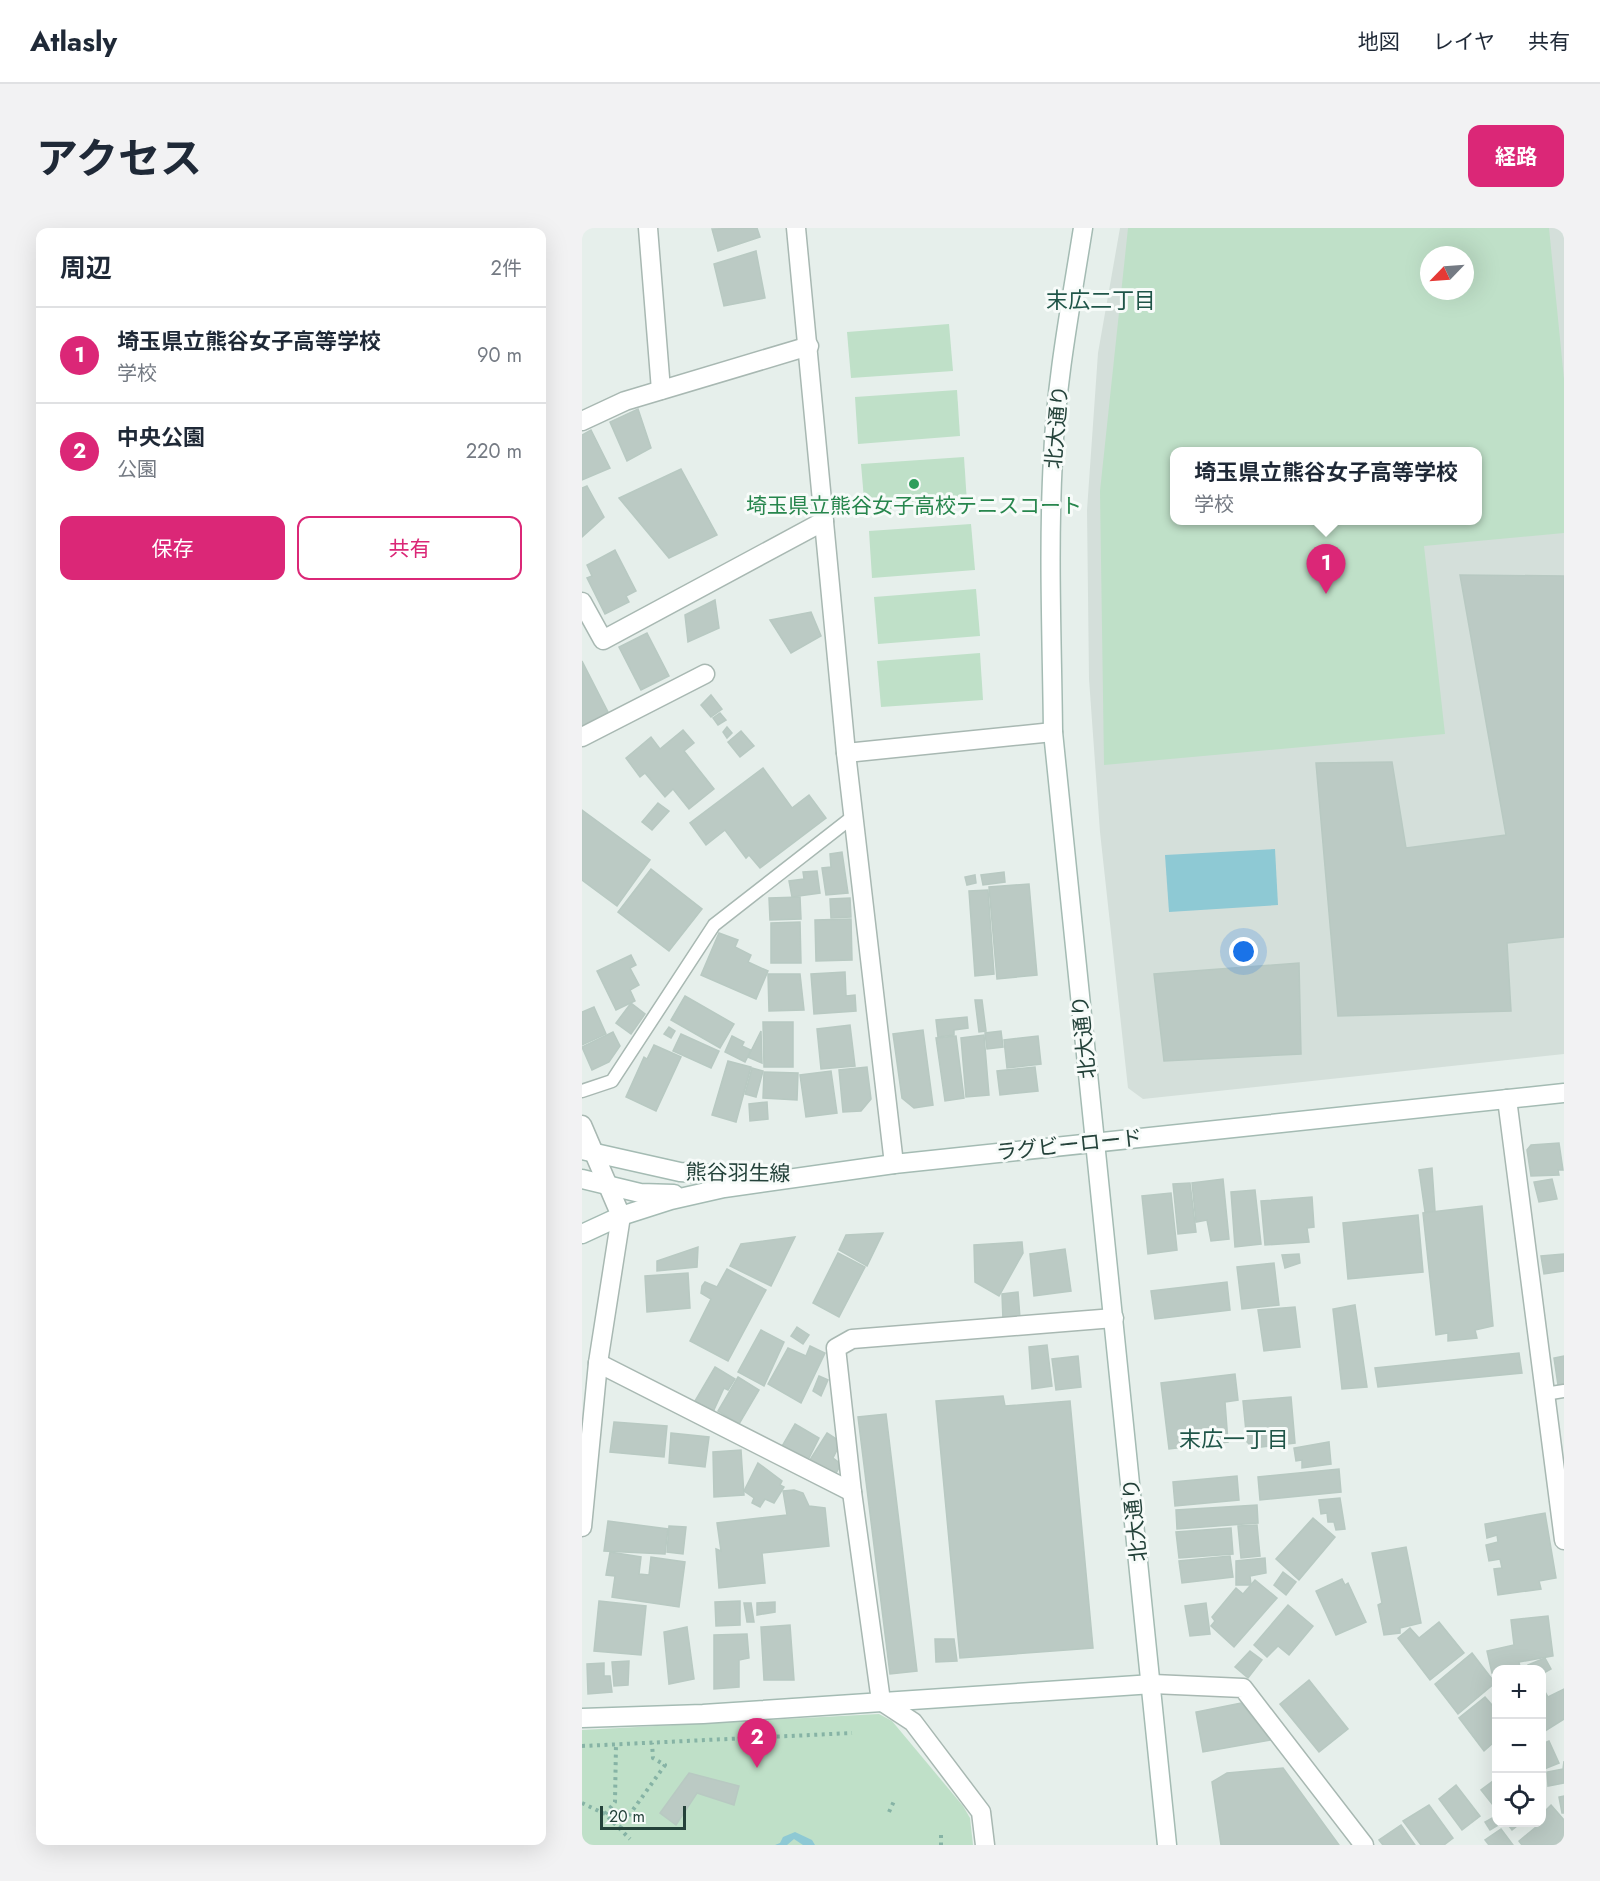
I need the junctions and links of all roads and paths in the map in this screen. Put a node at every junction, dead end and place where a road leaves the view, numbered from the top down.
1 (648, 228) edge
2 (796, 228) edge
3 (1083, 228) edge
4 (809, 345) junction
5 (661, 390) junction
6 (582, 421) edge
7 (824, 521) junction
8 (582, 602) edge
9 (705, 674) dead end
10 (1053, 732) junction
11 (582, 737) edge
12 (846, 753) junction
13 (855, 815) junction
14 (582, 1091) edge
15 (1564, 1093) edge
16 (1506, 1099) junction
17 (582, 1125) edge
18 (1095, 1142) junction
19 (589, 1152) edge
20 (894, 1164) junction
21 (824, 1174) junction
22 (582, 1179) edge
23 (611, 1186) junction
24 (724, 1188) junction
25 (621, 1216) junction
26 (582, 1234) edge
27 (1114, 1318) junction
28 (598, 1363) junction
29 (1564, 1392) edge
30 (1545, 1394) junction
31 (584, 1484) edge
32 (852, 1492) junction
33 (582, 1527) edge
34 (1564, 1540) edge
35 (1153, 1684) junction
36 (881, 1701) junction
37 (582, 1718) edge
38 (852, 1733) dead end
39 (652, 1743) junction
40 (616, 1744) junction
41 (582, 1746) edge
42 (895, 1799) dead end
43 (582, 1803) edge
44 (889, 1812) dead end
45 (605, 1814) junction
46 (620, 1828) junction
47 (941, 1835) dead end
48 (630, 1839) dead end
49 (941, 1845) edge
50 (985, 1845) edge
51 (1167, 1845) edge
52 (1364, 1845) edge

1 - 5 street
2 - 4 street
3 - 10 street, 北大通り
4 - 5 street
4 - 7 street
5 - 6 street
7 - 8 street
7 - 12 street
9 - 11 street
10 - 12 street
10 - 18 street, 北大通り
12 - 13 street
13 - 14 lane
13 - 20 street
15 - 16 street, ラグビーロード
16 - 18 street, ラグビーロード
16 - 30 street
17 - 19 street
18 - 20 street, ラグビーロード
18 - 27 street, 北大通り
19 - 21 street, 熊谷羽生線
19 - 23 street
20 - 21 street, ラグビーロード
21 - 24 street, ラグビーロード
22 - 23 street, 熊谷羽生線
23 - 24 street, 熊谷羽生線
23 - 25 street
24 - 25 street, ラグビーロード
25 - 26 street, ラグビーロード
25 - 28 street
27 - 32 street
27 - 35 street, 北大通り
28 - 31 street
28 - 32 street
29 - 30 lane
30 - 34 street
31 - 33 street
32 - 36 street
35 - 36 street
35 - 51 street, 北大通り
35 - 52 street
36 - 37 street
36 - 50 street
38 - 39 path
39 - 40 path
39 - 46 path
40 - 41 path
40 - 45 path
42 - 44 path
43 - 45 path
45 - 46 path
46 - 48 path
47 - 49 path

